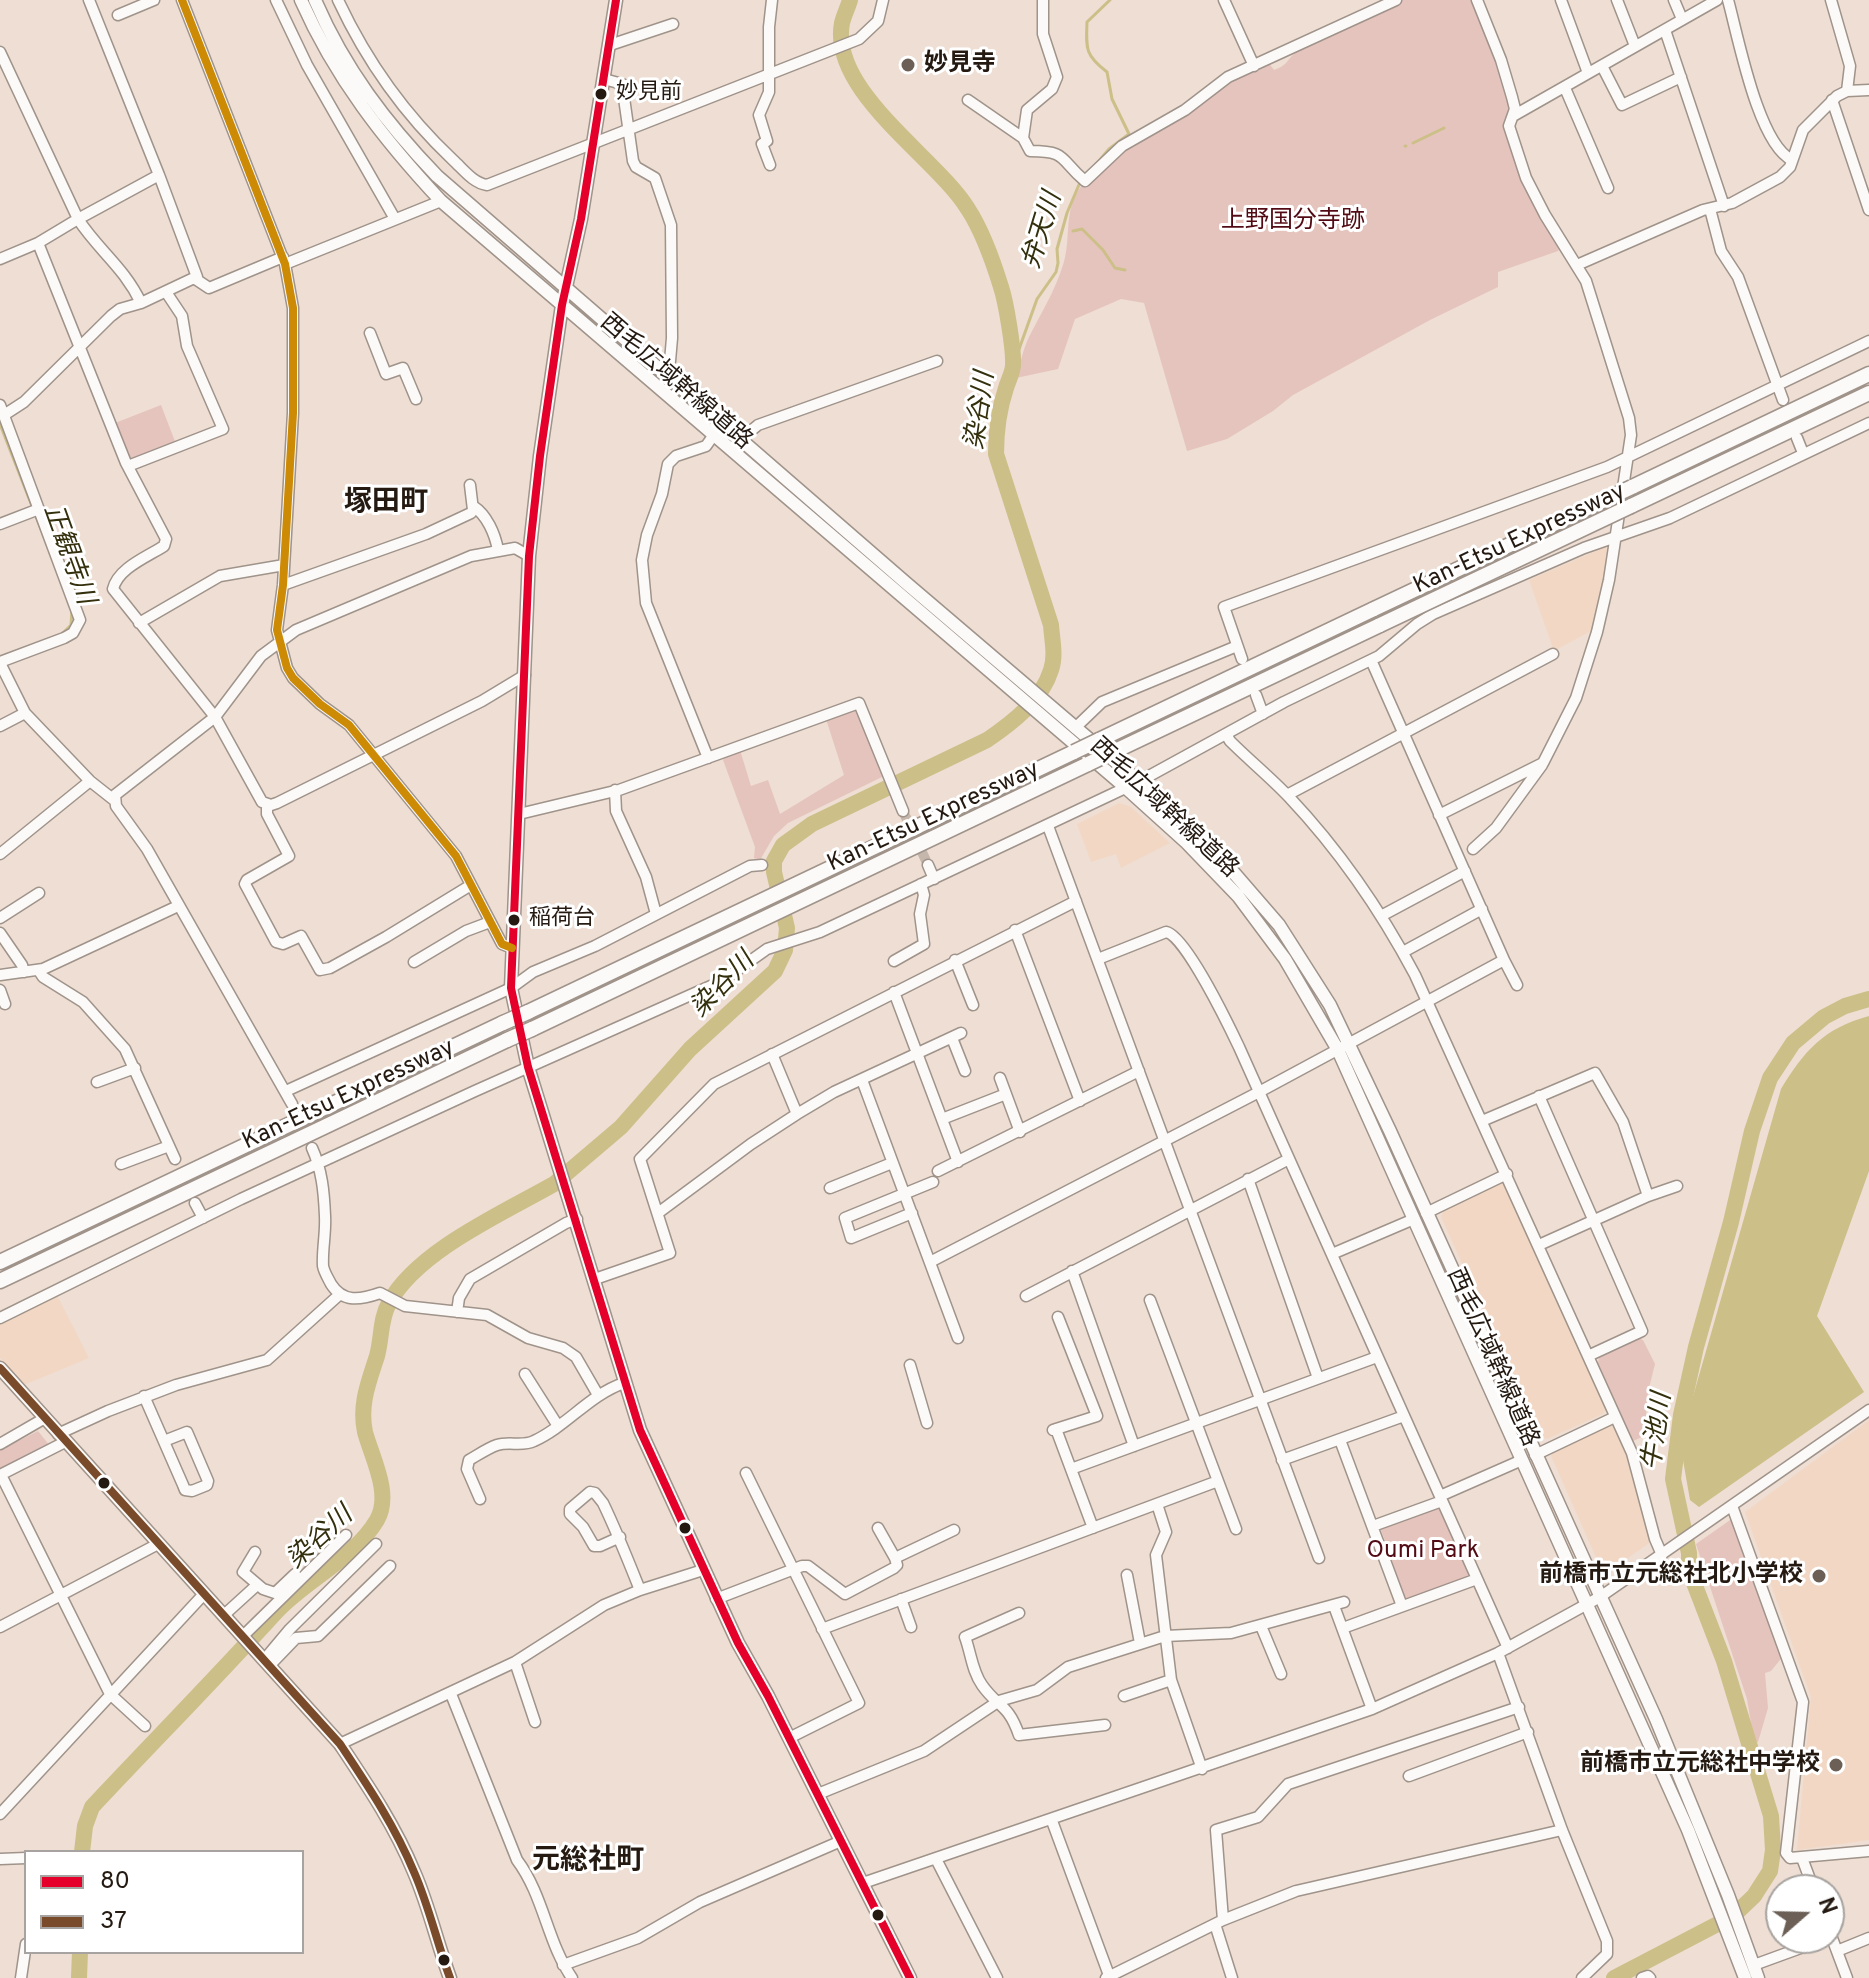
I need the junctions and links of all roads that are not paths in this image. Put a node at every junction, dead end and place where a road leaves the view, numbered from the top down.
1 (89, 0) edge
2 (154, 0) edge
3 (182, 0) edge
4 (276, 0) edge
5 (301, 0) edge
6 (315, 0) edge
7 (338, 0) edge
8 (616, 0) edge
9 (772, 0) edge
10 (883, 0) edge
11 (1043, 0) edge
12 (1224, 0) edge
13 (1366, 0) edge
14 (1396, 0) edge
15 (1477, 0) edge
16 (1561, 0) edge
17 (1617, 0) edge
18 (1674, 0) edge
19 (1717, 0) edge
20 (1728, 0) edge
21 (1831, 0) edge
22 (1370, 11) junction
23 (118, 15) dead end
24 (1682, 19) junction
25 (673, 24) dead end
26 (1665, 30) junction
27 (610, 45) junction
28 (1635, 46) junction
29 (0, 52) edge
30 (1254, 66) junction
31 (1602, 66) junction
32 (1588, 73) junction
33 (767, 76) junction
34 (1681, 77) junction
35 (604, 79) junction
36 (1565, 88) junction
37 (1869, 90) edge
38 (1847, 91) junction
39 (968, 100) dead end
40 (1832, 100) junction
41 (1513, 116) junction
42 (627, 131) junction
43 (1023, 138) junction
44 (594, 142) junction
45 (1792, 160) junction
46 (770, 165) dead end
47 (159, 175) junction
48 (1608, 188) dead end
49 (441, 201) junction
50 (1724, 206) junction
51 (1710, 209) junction
52 (1869, 210) edge
53 (78, 219) junction
54 (395, 219) junction
55 (38, 243) junction
56 (0, 259) edge
57 (284, 260) junction
58 (1577, 265) junction
59 (197, 277) junction
60 (565, 288) junction
61 (166, 292) junction
62 (141, 303) junction
63 (562, 305) junction
64 (370, 333) dead end
65 (1869, 341) edge
66 (81, 344) junction
67 (937, 361) dead end
68 (662, 372) junction
69 (1869, 374) edge
70 (1777, 385) junction
71 (1869, 393) edge
72 (416, 399) dead end
73 (1783, 400) dead end
74 (2, 410) edge
75 (1869, 423) edge
76 (713, 436) junction
77 (1797, 438) dead end
78 (741, 439) junction
79 (1803, 453) junction
80 (1628, 458) junction
81 (128, 466) junction
82 (470, 485) dead end
83 (473, 506) junction
84 (39, 509) junction
85 (0, 524) edge
86 (1617, 535) junction
87 (498, 550) junction
88 (529, 556) junction
89 (284, 565) junction
90 (283, 585) junction
91 (139, 623) junction
92 (280, 640) junction
93 (1237, 646) junction
94 (1553, 654) dead end
95 (1242, 659) dead end
96 (1371, 660) junction
97 (0, 663) edge
98 (525, 675) junction
99 (1024, 690) junction
100 (1256, 695) dead end
101 (1045, 709) junction
102 (25, 713) junction
103 (1263, 714) junction
104 (215, 717) junction
105 (0, 726) edge
106 (1075, 728) junction
107 (1226, 734) junction
108 (1404, 735) junction
109 (374, 755) junction
110 (708, 758) junction
111 (1543, 763) junction
112 (90, 781) junction
113 (1140, 781) junction
114 (1125, 787) junction
115 (615, 790) junction
116 (1287, 795) junction
117 (114, 800) junction
118 (267, 805) junction
119 (903, 811) tunnel mouth
120 (519, 814) junction
121 (1439, 815) junction
122 (1048, 826) junction
123 (1473, 849) dead end
124 (0, 854) edge
125 (762, 865) dead end
126 (928, 865) tunnel mouth
127 (1465, 871) junction
128 (934, 879) junction
129 (921, 884) junction
130 (471, 885) junction
131 (39, 893) dead end
132 (1076, 901) junction
133 (178, 906) junction
134 (1482, 909) junction
135 (656, 914) junction
136 (1381, 916) junction
137 (0, 918) edge
138 (490, 922) junction
139 (1015, 930) junction
140 (0, 933) edge
141 (512, 948) junction
142 (1403, 952) junction
143 (1098, 959) junction
144 (955, 960) junction
145 (1504, 960) junction
146 (894, 961) dead end
147 (414, 962) dead end
148 (39, 971) junction
149 (24, 972) junction
150 (0, 975) edge
151 (1517, 985) dead end
152 (511, 988) junction
153 (0, 990) edge
154 (894, 992) junction
155 (1429, 1003) junction
156 (5, 1004) dead end
157 (973, 1005) dead end
158 (1344, 1047) junction
159 (772, 1054) junction
160 (918, 1054) junction
161 (528, 1067) junction
162 (135, 1068) junction
163 (965, 1071) dead end
164 (1139, 1071) junction
165 (1000, 1078) dead end
166 (862, 1080) junction
167 (97, 1082) dead end
168 (286, 1091) junction
169 (1259, 1092) junction
170 (1006, 1094) junction
171 (1539, 1096) junction
172 (1080, 1101) junction
173 (292, 1104) dead end
174 (797, 1114) junction
175 (942, 1119) junction
176 (1482, 1121) junction
177 (1020, 1132) junction
178 (1165, 1141) junction
179 (169, 1146) junction
180 (312, 1148) dead end
181 (175, 1159) dead end
182 (1289, 1159) junction
183 (958, 1162) junction
184 (892, 1163) junction
185 (121, 1164) dead end
186 (319, 1164) junction
187 (1507, 1174) junction
188 (1248, 1179) junction
189 (1677, 1186) dead end
190 (830, 1188) dead end
191 (903, 1193) junction
192 (1648, 1196) junction
193 (195, 1203) dead end
194 (1190, 1209) junction
195 (658, 1213) junction
196 (912, 1213) junction
197 (1420, 1216) junction
198 (203, 1218) junction
199 (577, 1219) junction
200 (1595, 1219) junction
201 (1539, 1245) junction
202 (1332, 1254) junction
203 (0, 1262) edge
204 (930, 1262) junction
205 (1072, 1271) junction
206 (595, 1279) junction
207 (0, 1281) edge
208 (339, 1295) junction
209 (1026, 1296) dead end
210 (1150, 1300) dead end
211 (457, 1312) junction
212 (1058, 1317) dead end
213 (0, 1318) edge
214 (958, 1338) dead end
215 (1588, 1356) junction
216 (1377, 1357) junction
217 (910, 1365) dead end
218 (0, 1368) edge
219 (525, 1374) dead end
220 (1318, 1378) junction
221 (624, 1383) junction
222 (598, 1395) junction
223 (144, 1396) junction
224 (1260, 1399) junction
225 (1869, 1410) edge
226 (1404, 1416) junction
227 (1615, 1417) junction
228 (45, 1418) junction
229 (1196, 1422) junction
230 (927, 1423) dead end
231 (558, 1426) junction
232 (61, 1438) junction
233 (1340, 1440) junction
234 (164, 1441) junction
235 (0, 1444) edge
236 (1134, 1446) junction
237 (1528, 1458) junction
238 (1282, 1460) junction
239 (1071, 1469) junction
240 (746, 1473) dead end
241 (1, 1475) edge
242 (1218, 1481) junction
243 (1441, 1498) junction
244 (480, 1499) dead end
245 (1157, 1504) junction
246 (1732, 1506) junction
247 (1373, 1526) junction
248 (878, 1528) dead end
249 (1093, 1528) junction
250 (1236, 1529) dead end
251 (954, 1530) dead end
252 (346, 1535) dead end
253 (620, 1537) junction
254 (158, 1544) junction
255 (376, 1544) dead end
256 (255, 1552) dead end
257 (1662, 1555) junction
258 (895, 1558) junction
259 (1319, 1558) dead end
260 (390, 1566) dead end
261 (703, 1570) junction
262 (792, 1571) junction
263 (295, 1574) dead end
264 (1127, 1575) dead end
265 (1477, 1579) junction
266 (257, 1585) junction
267 (640, 1590) junction
268 (204, 1594) junction
269 (60, 1596) junction
270 (1600, 1597) junction
271 (716, 1599) junction
272 (901, 1599) junction
273 (1587, 1605) junction
274 (1402, 1606) junction
275 (1019, 1613) dead end
276 (224, 1615) junction
277 (1261, 1626) junction
278 (0, 1627) edge
279 (911, 1627) dead end
280 (1343, 1628) junction
281 (822, 1629) junction
282 (1165, 1636) junction
283 (245, 1637) junction
284 (1140, 1643) junction
285 (1503, 1650) junction
286 (265, 1660) junction
287 (515, 1662) junction
288 (1281, 1674) dead end
289 (1171, 1680) junction
290 (110, 1694) junction
291 (451, 1694) junction
292 (1124, 1696) dead end
293 (999, 1701) junction
294 (1519, 1707) junction
295 (1372, 1709) junction
296 (535, 1722) dead end
297 (1105, 1725) dead end
298 (145, 1726) dead end
299 (1528, 1732) junction
300 (789, 1738) junction
301 (340, 1744) junction
302 (1202, 1769) junction
303 (1409, 1776) dead end
304 (818, 1794) junction
305 (0, 1814) edge
306 (1052, 1821) junction
307 (1562, 1830) junction
308 (841, 1841) junction
309 (1869, 1851) edge
310 (24, 1858) edge
311 (1802, 1858) junction
312 (0, 1859) edge
313 (936, 1859) junction
314 (1808, 1874) edge
315 (863, 1883) junction
316 (1722, 1898) junction
317 (1219, 1922) junction
318 (1735, 1932) junction
319 (1869, 1938) edge
320 (1845, 1948) edge
321 (25, 1954) edge
322 (1792, 1954) edge
323 (1838, 1954) edge
324 (563, 1965) junction
325 (1756, 1972) edge
326 (1108, 1977) edge
327 (21, 1978) edge
328 (450, 1978) edge
329 (572, 1978) edge
330 (910, 1978) edge
331 (997, 1978) edge
332 (1232, 1978) edge
333 (1582, 1978) edge
334 (1642, 1978) edge
335 (1650, 1978) edge
336 (1745, 1978) edge
337 (1847, 1978) edge

1 - 47 street
2 - 23 street
3 - 57 street
4 - 54 street
5 - 49 main road, 西毛広域幹線道路
6 - 60 main road, 西毛広域幹線道路
7 - 44 street
8 - 27 main road
9 - 33 street
10 - 33 street
11 - 43 street
12 - 30 street
13 - 22 street
14 - 22 street
15 - 41 street
16 - 32 street
17 - 28 street
18 - 24 street
19 - 24 street
20 - 45 street
21 - 38 street
22 - 30 street
24 - 26 street
25 - 27 street
26 - 28 street
26 - 34 street
27 - 35 main road
28 - 31 street
29 - 53 street
30 - 43 street
31 - 32 street
31 - 34 street
32 - 36 street
33 - 42 street
33 - 46 street
34 - 50 street
35 - 42 street
35 - 44 main road
36 - 41 street
36 - 48 street
37 - 38 street
38 - 40 street
39 - 43 street
40 - 45 street
40 - 52 street
41 - 58 street
42 - 44 street
42 - 68 street
44 - 60 main road
45 - 50 street
47 - 53 street
47 - 59 street
49 - 54 street
49 - 63 main road, 西毛広域幹線道路
50 - 51 street
51 - 58 street
51 - 70 street
53 - 55 street
53 - 62 street
54 - 57 street
55 - 56 street
55 - 66 street
57 - 59 street
57 - 89 street
58 - 80 street
59 - 61 street
60 - 63 main road
60 - 68 main road, 西毛広域幹線道路
61 - 62 street
61 - 81 street
62 - 66 street
63 - 76 main road, 西毛広域幹線道路
63 - 88 main road
64 - 72 street
65 - 70 street
66 - 74 street
66 - 81 street
67 - 78 street
68 - 78 main road, 西毛広域幹線道路
69 - 203 highway, Kan-Etsu Expressway, bridge
70 - 73 street
70 - 80 street
71 - 207 highway, Kan-Etsu Expressway, bridge
74 - 84 street
75 - 79 street
76 - 99 main road, 西毛広域幹線道路
76 - 110 street
77 - 79 street
78 - 99 main road, 西毛広域幹線道路
79 - 86 street
80 - 86 street
80 - 93 street
81 - 91 street
82 - 83 street
83 - 87 street
83 - 90 street
84 - 85 street
84 - 97 street
86 - 96 street
86 - 111 street
87 - 88 street
87 - 92 street
88 - 98 main road
89 - 90 street
89 - 91 street
90 - 92 street
91 - 104 street
92 - 104 street
92 - 109 street
93 - 95 street
93 - 106 street
94 - 108 street
96 - 103 street
96 - 108 street
97 - 102 street
98 - 109 street
98 - 120 main road
99 - 101 main road, 西毛広域幹線道路
100 - 103 street
101 - 106 main road, 西毛広域幹線道路
101 - 114 main road, 西毛広域幹線道路
102 - 105 street
102 - 112 street
103 - 107 street
104 - 117 street
104 - 118 street
106 - 113 main road, 西毛広域幹線道路
107 - 113 street
107 - 116 street
108 - 116 street
108 - 121 street
109 - 118 street
109 - 130 street
110 - 115 street
110 - 119 street
111 - 121 street
111 - 123 street
112 - 117 street
112 - 124 street
113 - 114 street
113 - 158 main road, 西毛広域幹線道路
114 - 122 street
114 - 158 main road, 西毛広域幹線道路
115 - 120 street
115 - 135 street
116 - 136 street
117 - 133 street
118 - 130 street
120 - 141 main road
121 - 127 street
122 - 128 street
122 - 132 street
125 - 135 street
126 - 128 street
127 - 134 street
127 - 136 street
128 - 129 street
129 - 146 street
129 - 161 street
130 - 138 street
131 - 137 street
132 - 139 street
132 - 143 street
133 - 148 street
133 - 168 street
134 - 142 street
134 - 145 street
135 - 152 street
136 - 142 street
138 - 141 street
138 - 147 street
139 - 144 street
139 - 172 street
140 - 149 street
141 - 152 main road
142 - 155 street
143 - 164 street
143 - 169 street
144 - 154 street
144 - 157 street
145 - 151 street
145 - 155 street
148 - 149 street
148 - 162 street
149 - 150 street
152 - 161 main road
152 - 168 street
153 - 156 street
154 - 159 street
154 - 160 street
155 - 158 street
155 - 176 street
158 - 169 street
158 - 197 main road, 西毛広域幹線道路
159 - 174 street
159 - 195 street
160 - 163 street
160 - 166 street
160 - 175 street
161 - 186 street
161 - 199 main road
162 - 167 street
162 - 179 street
164 - 172 street
164 - 178 street
165 - 170 street
166 - 174 street
166 - 184 street
168 - 173 street
169 - 178 street
169 - 182 street
170 - 175 street
170 - 177 street
171 - 176 street
171 - 192 street
171 - 200 street
172 - 177 street
174 - 195 street
175 - 183 street
176 - 187 street
177 - 183 street
178 - 194 street
178 - 204 street
179 - 181 street
179 - 185 street
180 - 186 street
182 - 188 street
182 - 202 street
183 - 191 street
184 - 190 street
184 - 191 street
186 - 198 street
186 - 208 street
187 - 197 street
187 - 201 street
188 - 194 street
188 - 220 street
189 - 192 street
191 - 196 street
191 - 196 street
192 - 200 street
193 - 198 street
194 - 205 street
194 - 224 street
195 - 206 street
196 - 204 street
197 - 202 street
197 - 237 main road, 西毛広域幹線道路
198 - 213 street
199 - 206 main road
199 - 211 street
200 - 201 street
200 - 215 street
201 - 215 street
202 - 216 street
204 - 214 street
205 - 209 street
205 - 236 street
206 - 221 main road
208 - 211 street
208 - 223 street
210 - 229 street
211 - 222 street
212 - 239 street
215 - 227 street
216 - 220 street
216 - 226 street
217 - 230 street
218 - 228 main road
219 - 231 street
220 - 224 street
221 - 222 street
221 - 261 main road
222 - 231 street
223 - 232 street
223 - 234 street
224 - 229 street
224 - 238 street
225 - 246 street
226 - 233 street
226 - 243 street
227 - 237 street
227 - 257 street
228 - 232 main road
228 - 235 street
229 - 236 street
229 - 242 street
231 - 244 street
232 - 241 street
232 - 254 main road
233 - 238 street
233 - 247 street
234 - 234 street
236 - 239 street
237 - 243 street
237 - 270 main road, 西毛広域幹線道路
237 - 273 main road, 西毛広域幹線道路
238 - 259 street
239 - 249 street
240 - 262 street
241 - 269 street
242 - 245 street
242 - 250 street
243 - 247 street
243 - 265 street
245 - 249 street
245 - 282 street
246 - 257 street
246 - 311 street
247 - 274 street
248 - 258 street
249 - 272 street
251 - 258 street
252 - 283 street
253 - 253 street
253 - 267 street
254 - 268 main road
254 - 269 street
255 - 286 street
256 - 266 street
257 - 270 street
258 - 262 street
260 - 286 street
261 - 267 street
261 - 271 main road
262 - 271 street
262 - 281 street
263 - 266 street
264 - 284 street
265 - 274 street
265 - 285 street
266 - 276 street
267 - 287 street
268 - 276 main road
268 - 290 street
269 - 278 street
269 - 290 street
270 - 273 street
270 - 316 main road, 西毛広域幹線道路
271 - 300 main road
272 - 279 street
272 - 281 street
273 - 285 street
273 - 316 main road, 西毛広域幹線道路
274 - 280 street
275 - 293 street
276 - 283 main road
277 - 280 street
277 - 282 street
277 - 288 street
280 - 295 street
281 - 300 street
282 - 284 street
282 - 289 street
283 - 286 main road
284 - 293 street
285 - 294 street
285 - 295 street
286 - 301 main road
287 - 291 street
287 - 296 street
289 - 292 street
289 - 302 street
290 - 298 street
290 - 305 street
291 - 301 street
291 - 324 street
293 - 297 street
293 - 304 street
294 - 299 street
294 - 317 street
295 - 302 street
299 - 303 street
299 - 307 street
300 - 304 main road
301 - 328 main road
302 - 306 street
304 - 308 main road
306 - 313 street
306 - 326 street
307 - 317 street
307 - 333 street
308 - 315 main road
308 - 324 street
309 - 311 street
310 - 312 street
311 - 314 street
313 - 315 street
313 - 331 street
315 - 330 main road
316 - 318 main road, 西毛広域幹線道路
317 - 326 street
317 - 332 street
318 - 325 main road, 西毛広域幹線道路
318 - 336 main road, 西毛広域幹線道路
319 - 320 street
321 - 327 street
322 - 325 street
323 - 337 street
324 - 329 street
334 - 335 street

